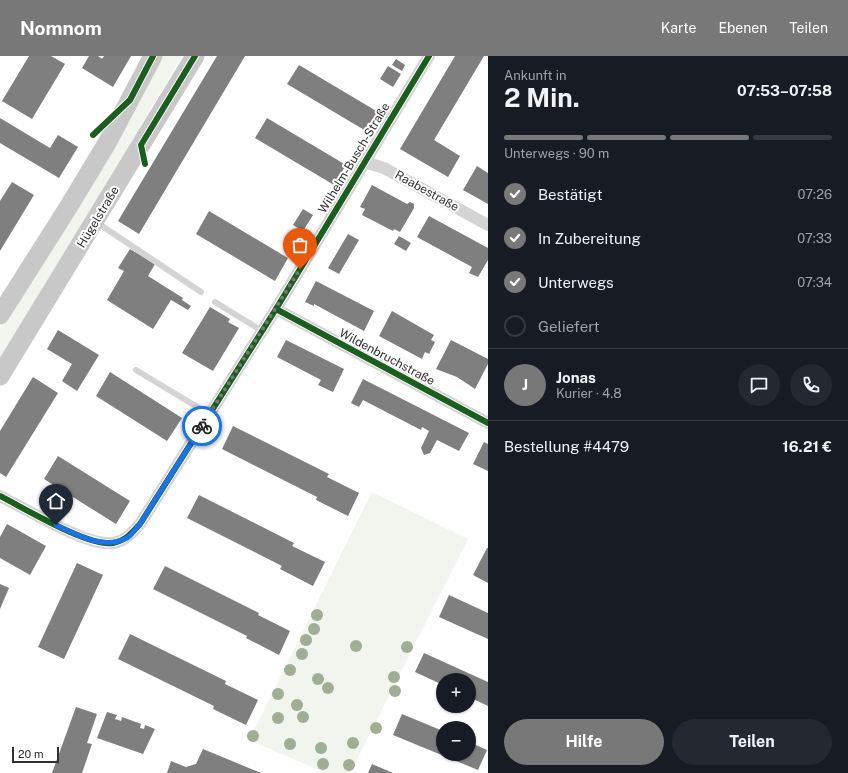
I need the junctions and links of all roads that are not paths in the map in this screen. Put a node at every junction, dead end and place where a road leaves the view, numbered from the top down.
1 (153, 56) edge
2 (195, 56) edge
3 (429, 56) edge
4 (364, 162) junction
5 (96, 222) junction
6 (488, 225) edge
7 (202, 292) dead end
8 (215, 302) dead end
9 (276, 309) junction
10 (0, 315) edge
11 (262, 331) junction
12 (136, 370) dead end
13 (0, 376) edge
14 (209, 414) junction
15 (488, 424) edge
16 (0, 496) edge

1 - 10 main road
2 - 5 main road, Hügelstraße
3 - 4 street, Wilhelm-Busch-Straße
4 - 6 street, Raabestraße
4 - 9 street, Wilhelm-Busch-Straße
5 - 7 lane
5 - 13 main road, Hügelstraße
8 - 11 lane
9 - 11 street, Wilhelm-Busch-Straße
9 - 15 street, Wildenbruchstraße
11 - 14 street, Wilhelm-Busch-Straße
12 - 14 lane
14 - 16 street, Wilhelm-Busch-Straße

